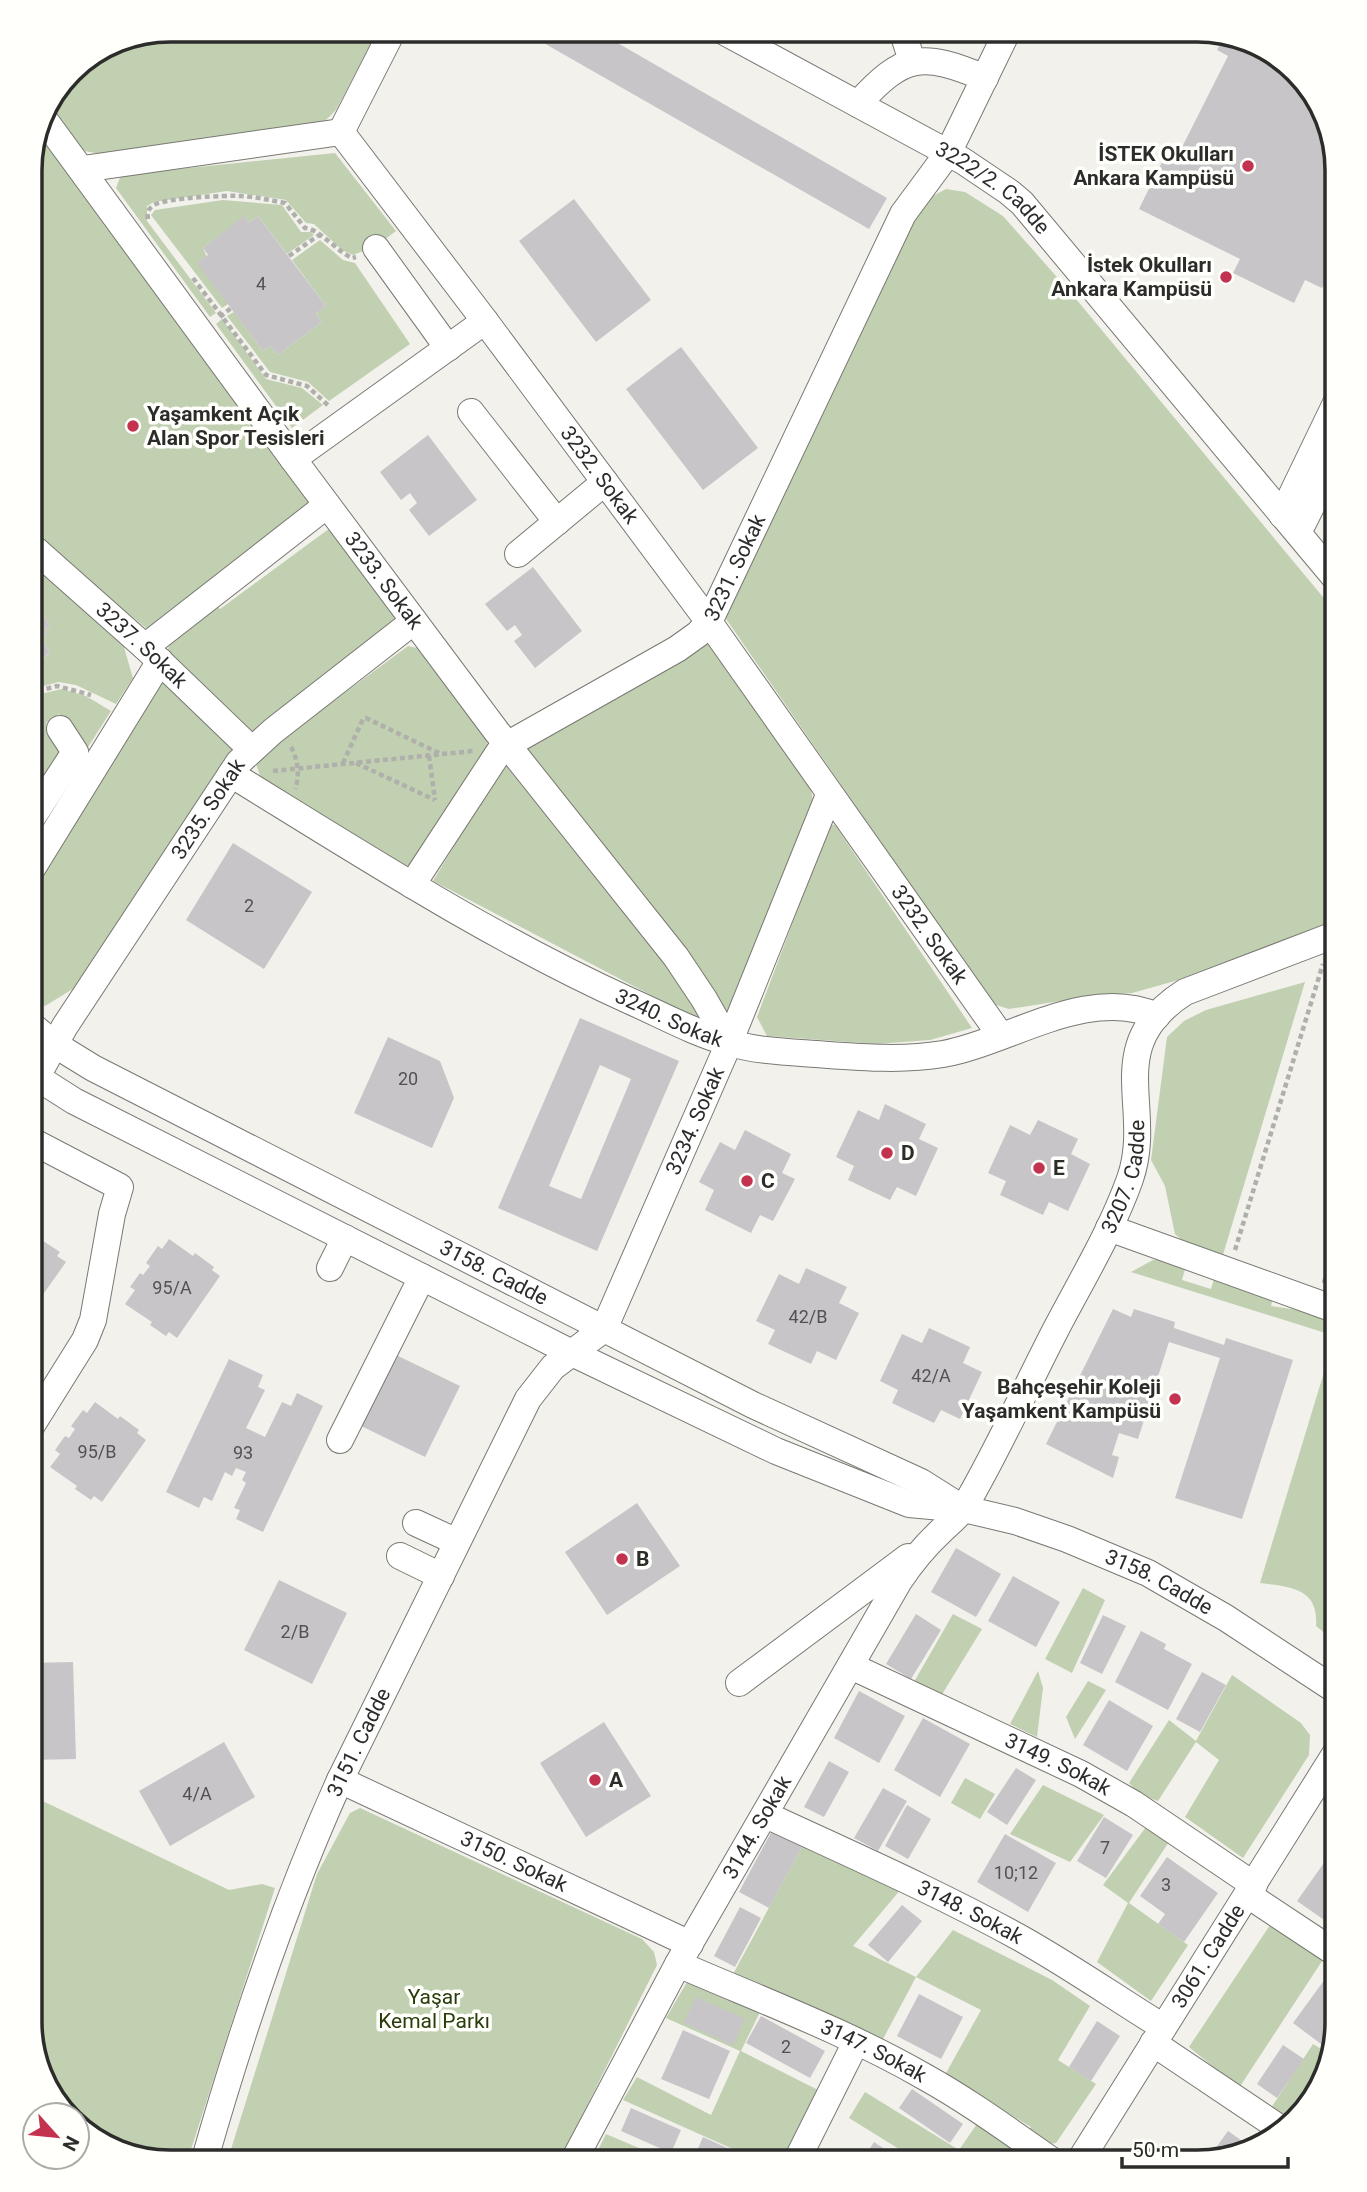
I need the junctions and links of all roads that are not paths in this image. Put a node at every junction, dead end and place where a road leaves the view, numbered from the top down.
1 (387, 42) edge
2 (742, 42) edge
3 (906, 42) edge
4 (1002, 42) edge
5 (912, 61) junction
6 (985, 78) junction
7 (858, 104) junction
8 (50, 126) edge
9 (341, 132) junction
10 (948, 153) junction
11 (83, 169) junction
12 (376, 248) road end
13 (485, 321) junction
14 (448, 348) junction
15 (471, 412) dead end
16 (1325, 432) edge
17 (293, 459) junction
18 (1325, 473) edge
19 (605, 482) junction
20 (327, 505) junction
21 (557, 522) junction
22 (1290, 524) junction
23 (518, 554) dead end
24 (42, 556) edge
25 (1325, 566) edge
26 (414, 621) junction
27 (709, 622) junction
28 (153, 654) junction
29 (61, 729) dead end
30 (260, 742) junction
31 (505, 747) junction
32 (231, 774) junction
33 (829, 795) junction
34 (42, 803) edge
35 (42, 851) edge
36 (412, 886) junction
37 (1325, 938) edge
38 (1157, 1016) junction
39 (42, 1034) edge
40 (1001, 1036) junction
41 (729, 1043) junction
42 (54, 1044) junction
43 (42, 1063) edge
44 (42, 1084) edge
45 (42, 1146) edge
46 (1108, 1228) junction
47 (345, 1238) junction
48 (330, 1268) dead end
49 (422, 1277) junction
50 (1325, 1305) edge
51 (604, 1329) junction
52 (572, 1353) junction
53 (42, 1409) edge
54 (340, 1440) dead end
55 (964, 1508) junction
56 (416, 1523) dead end
57 (932, 1539) junction
58 (457, 1542) junction
59 (400, 1556) dead end
60 (441, 1576) junction
61 (851, 1666) junction
62 (739, 1683) dead end
63 (1325, 1683) edge
64 (1325, 1770) edge
65 (340, 1780) junction
66 (765, 1815) junction
67 (1251, 1890) junction
68 (1325, 1945) edge
69 (684, 1954) junction
70 (1158, 2035) junction
71 (856, 2042) junction
72 (1274, 2124) edge
73 (208, 2150) edge
74 (579, 2150) edge
75 (802, 2150) edge
76 (1036, 2150) edge
77 (1086, 2150) edge

1 - 9 street
2 - 7 street, 3222/2. Cadde
3 - 5 street
4 - 6 street, 3231. Sokak
5 - 6 street
5 - 7 street
6 - 10 street, 3231. Sokak
7 - 10 street, 3222/2. Cadde
8 - 11 street, 3233. Sokak
9 - 11 street
9 - 13 street, 3232. Sokak
10 - 22 street, 3222/2. Cadde
10 - 27 street, 3231. Sokak
11 - 17 street, 3233. Sokak
12 - 14 street
13 - 14 street
13 - 19 street, 3232. Sokak
14 - 17 street
15 - 21 street
16 - 22 street
17 - 20 street, 3233. Sokak
18 - 22 street
19 - 21 street
19 - 27 street, 3232. Sokak
20 - 26 street, 3233. Sokak
20 - 28 street
21 - 23 street
22 - 25 street, 3222/2. Cadde
24 - 28 street, 3237. Sokak
26 - 30 street, 3235. Sokak
26 - 31 street, 3233. Sokak
27 - 31 street, 3231. Sokak
27 - 33 street, 3232. Sokak
28 - 30 street, 3237. Sokak
28 - 35 street
29 - 34 street
30 - 32 street, 3235. Sokak
31 - 36 street, 3231. Sokak
31 - 41 street, 3233. Sokak
32 - 36 street, 3240. Sokak
32 - 42 street, 3235. Sokak
33 - 40 street, 3232. Sokak
33 - 41 street, 3234. Sokak
36 - 41 street, 3240. Sokak
37 - 38 street, 3207. Cadde
38 - 40 street, 3240. Sokak
38 - 46 street, 3207. Cadde
39 - 42 street, 3158. Cadde
40 - 41 street, 3240. Sokak
41 - 51 street, 3234. Sokak
42 - 43 street, 3235. Sokak
42 - 51 street, 3158. Cadde
44 - 47 street, 3158. Cadde
45 - 53 street
46 - 50 street
46 - 55 street, 3207. Cadde
47 - 48 street
47 - 49 street, 3158. Cadde
49 - 52 street, 3158. Cadde
49 - 54 street
51 - 52 street, 3151. Cadde
51 - 55 street, 3158. Cadde
52 - 55 street, 3158. Cadde
52 - 58 street, 3151. Cadde
55 - 57 street, 3144. Sokak
55 - 63 street, 3158. Cadde
56 - 58 street
57 - 61 street, 3144. Sokak
57 - 62 street
58 - 60 street, 3151. Cadde
59 - 60 street
60 - 65 street, 3151. Cadde
61 - 66 street, 3144. Sokak
61 - 67 street, 3149. Sokak
64 - 67 street, 3061. Cadde
65 - 69 street, 3150. Sokak
65 - 73 street, 3151. Cadde
66 - 69 street, 3144. Sokak
66 - 70 street, 3148. Sokak
67 - 68 street, 3149. Sokak
67 - 70 street, 3061. Cadde
69 - 71 street, 3147. Sokak
69 - 74 street, 3144. Sokak
70 - 72 street, 3148. Sokak
70 - 77 street, 3061. Cadde
71 - 75 street
71 - 76 street, 3147. Sokak

